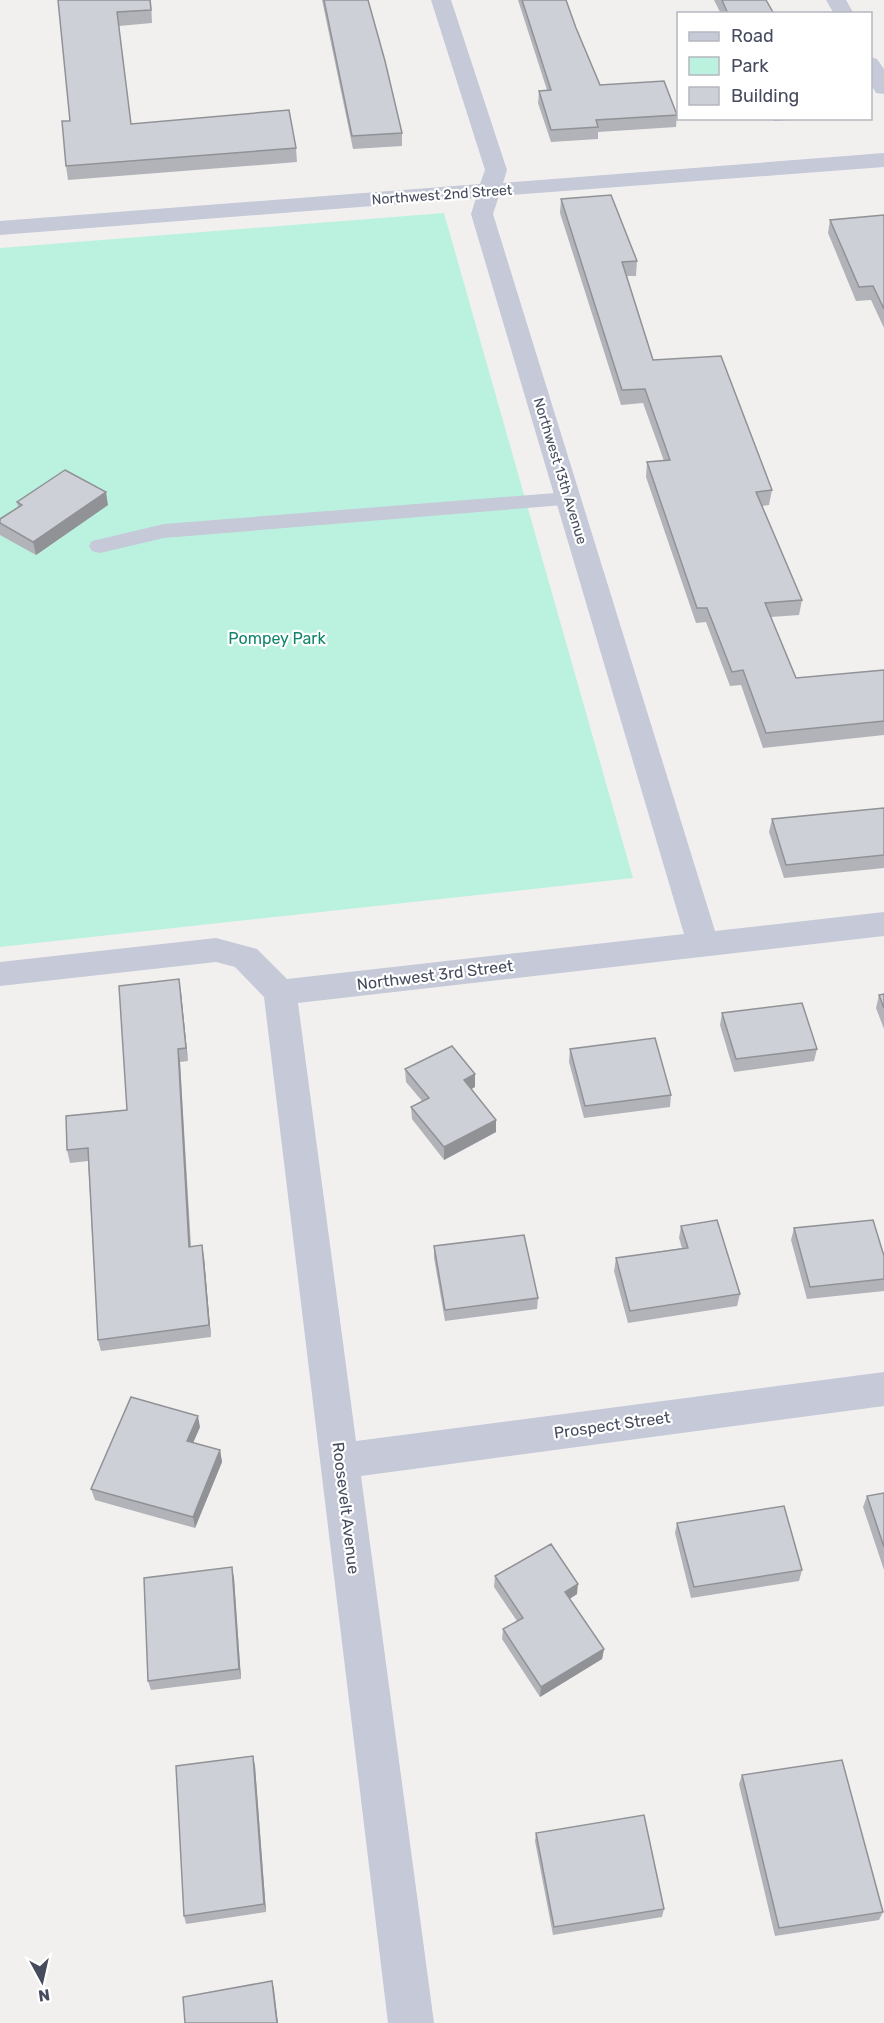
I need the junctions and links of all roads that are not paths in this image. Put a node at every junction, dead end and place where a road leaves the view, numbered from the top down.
1 (441, 0) edge
2 (872, 67) edge
3 (884, 88) edge
4 (884, 160) edge
5 (489, 192) junction
6 (0, 228) edge
7 (568, 499) junction
8 (99, 546) dead end
9 (884, 924) edge
10 (703, 944) junction
11 (0, 974) edge
12 (280, 992) junction
13 (884, 1389) edge
14 (340, 1461) junction
15 (411, 2023) edge

1 - 5 street, Northwest 13th Avenue
2 - 3 street
4 - 5 street, Northwest 2nd Street
5 - 6 street, Northwest 2nd Street
5 - 7 street, Northwest 13th Avenue
7 - 8 lane
7 - 10 street, Northwest 13th Avenue
9 - 10 street, Northwest 3rd Street
10 - 12 street, Northwest 3rd Street
11 - 12 street
12 - 14 street, Roosevelt Avenue
13 - 14 street, Prospect Street
14 - 15 street, Roosevelt Avenue

